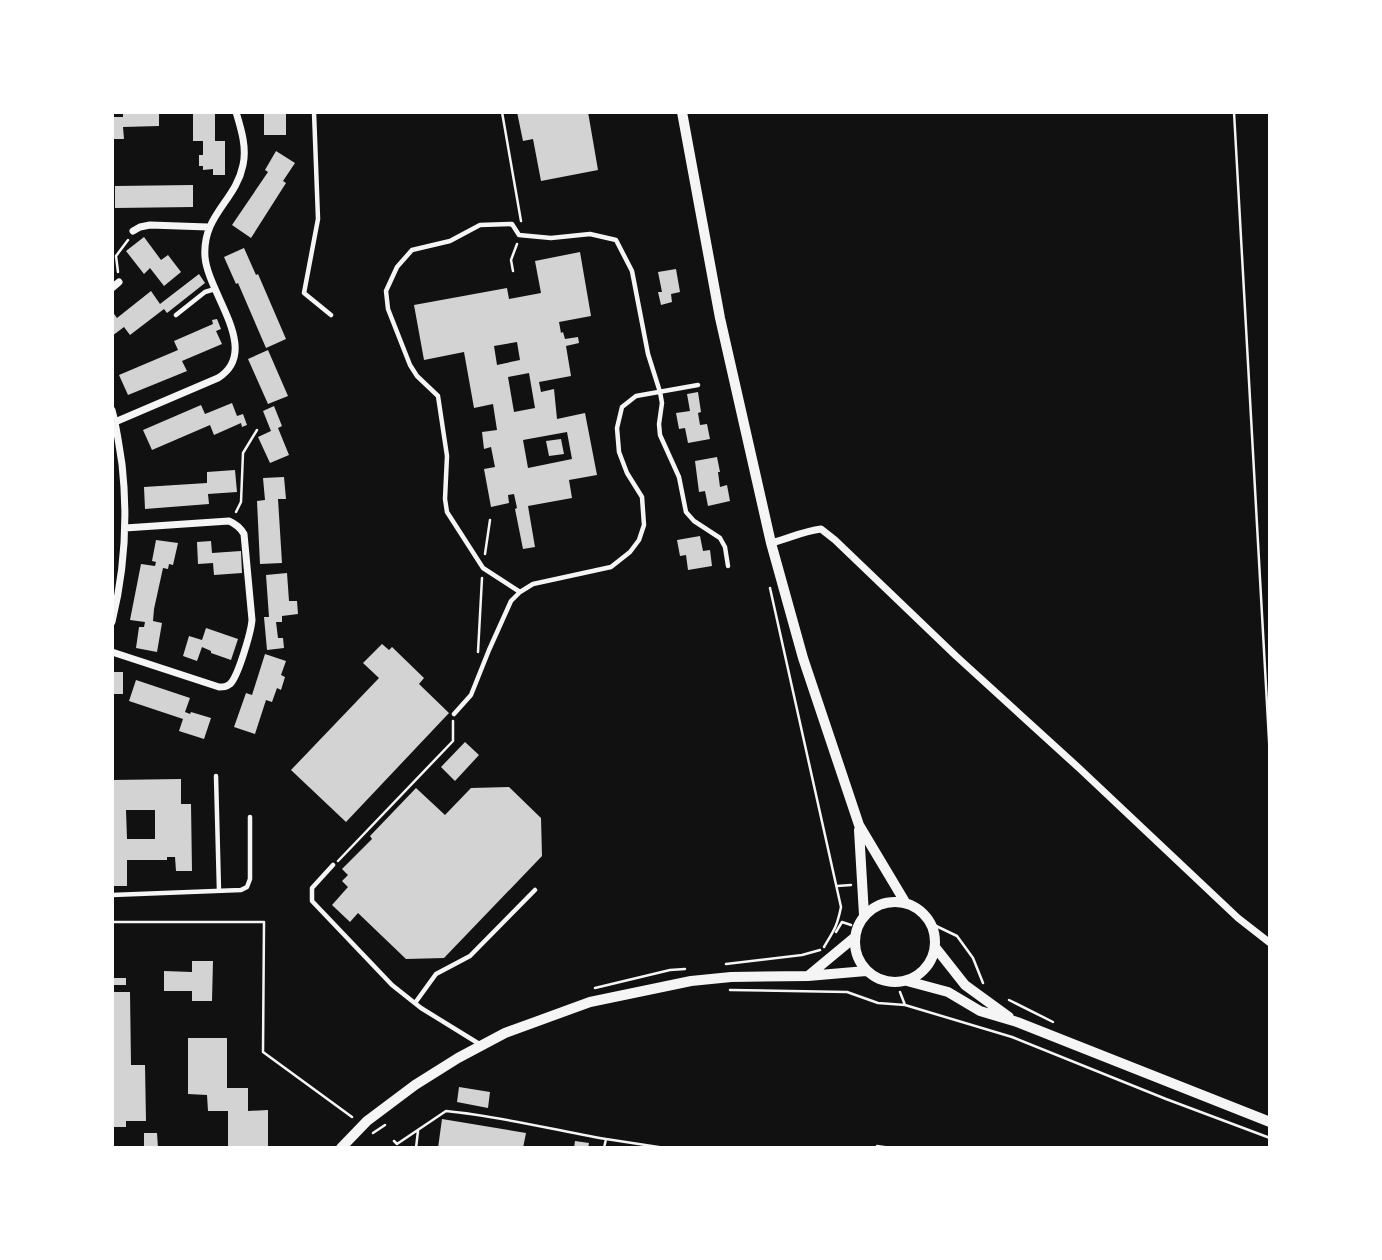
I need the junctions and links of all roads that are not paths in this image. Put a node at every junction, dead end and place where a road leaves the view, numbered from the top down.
1 (236, 112) edge
2 (314, 112) edge
3 (682, 112) edge
4 (208, 227) junction
5 (133, 231) road end
6 (215, 289) junction
7 (176, 315) dead end
8 (331, 315) dead end
9 (698, 385) dead end
10 (660, 392) junction
11 (112, 410) edge
12 (115, 422) junction
13 (125, 528) junction
14 (771, 543) junction
15 (728, 566) dead end
16 (520, 592) junction
17 (112, 622) edge
18 (112, 652) edge
19 (454, 714) road end
20 (216, 776) dead end
21 (250, 817) dead end
22 (859, 825) junction
23 (333, 866) road end
24 (535, 890) dead end
25 (219, 891) junction
26 (112, 895) edge
27 (905, 902) junction
28 (864, 915) junction
29 (856, 932) junction
30 (1270, 943) edge
31 (935, 947) junction
32 (866, 971) junction
33 (808, 976) junction
34 (902, 982) junction
35 (415, 1003) junction
36 (1017, 1023) junction
37 (482, 1045) junction
38 (1270, 1122) edge
39 (341, 1148) edge

1 - 4 street
2 - 8 lane
3 - 14 street
4 - 5 street
4 - 6 street
6 - 7 lane
6 - 12 street
9 - 10 lane
10 - 15 lane
10 - 16 lane
10 - 16 lane
11 - 12 street
12 - 13 street
13 - 17 street
13 - 18 street
14 - 22 street
14 - 30 street
16 - 19 lane
20 - 25 lane
21 - 25 lane
22 - 27 street
22 - 28 street
23 - 35 lane
24 - 35 lane
25 - 26 lane
27 - 28 street
27 - 31 street
28 - 29 street
29 - 32 street
29 - 33 street
31 - 34 street
31 - 36 street
32 - 33 street
32 - 34 street
33 - 37 street
34 - 36 street
35 - 37 lane
36 - 38 street
37 - 39 street

